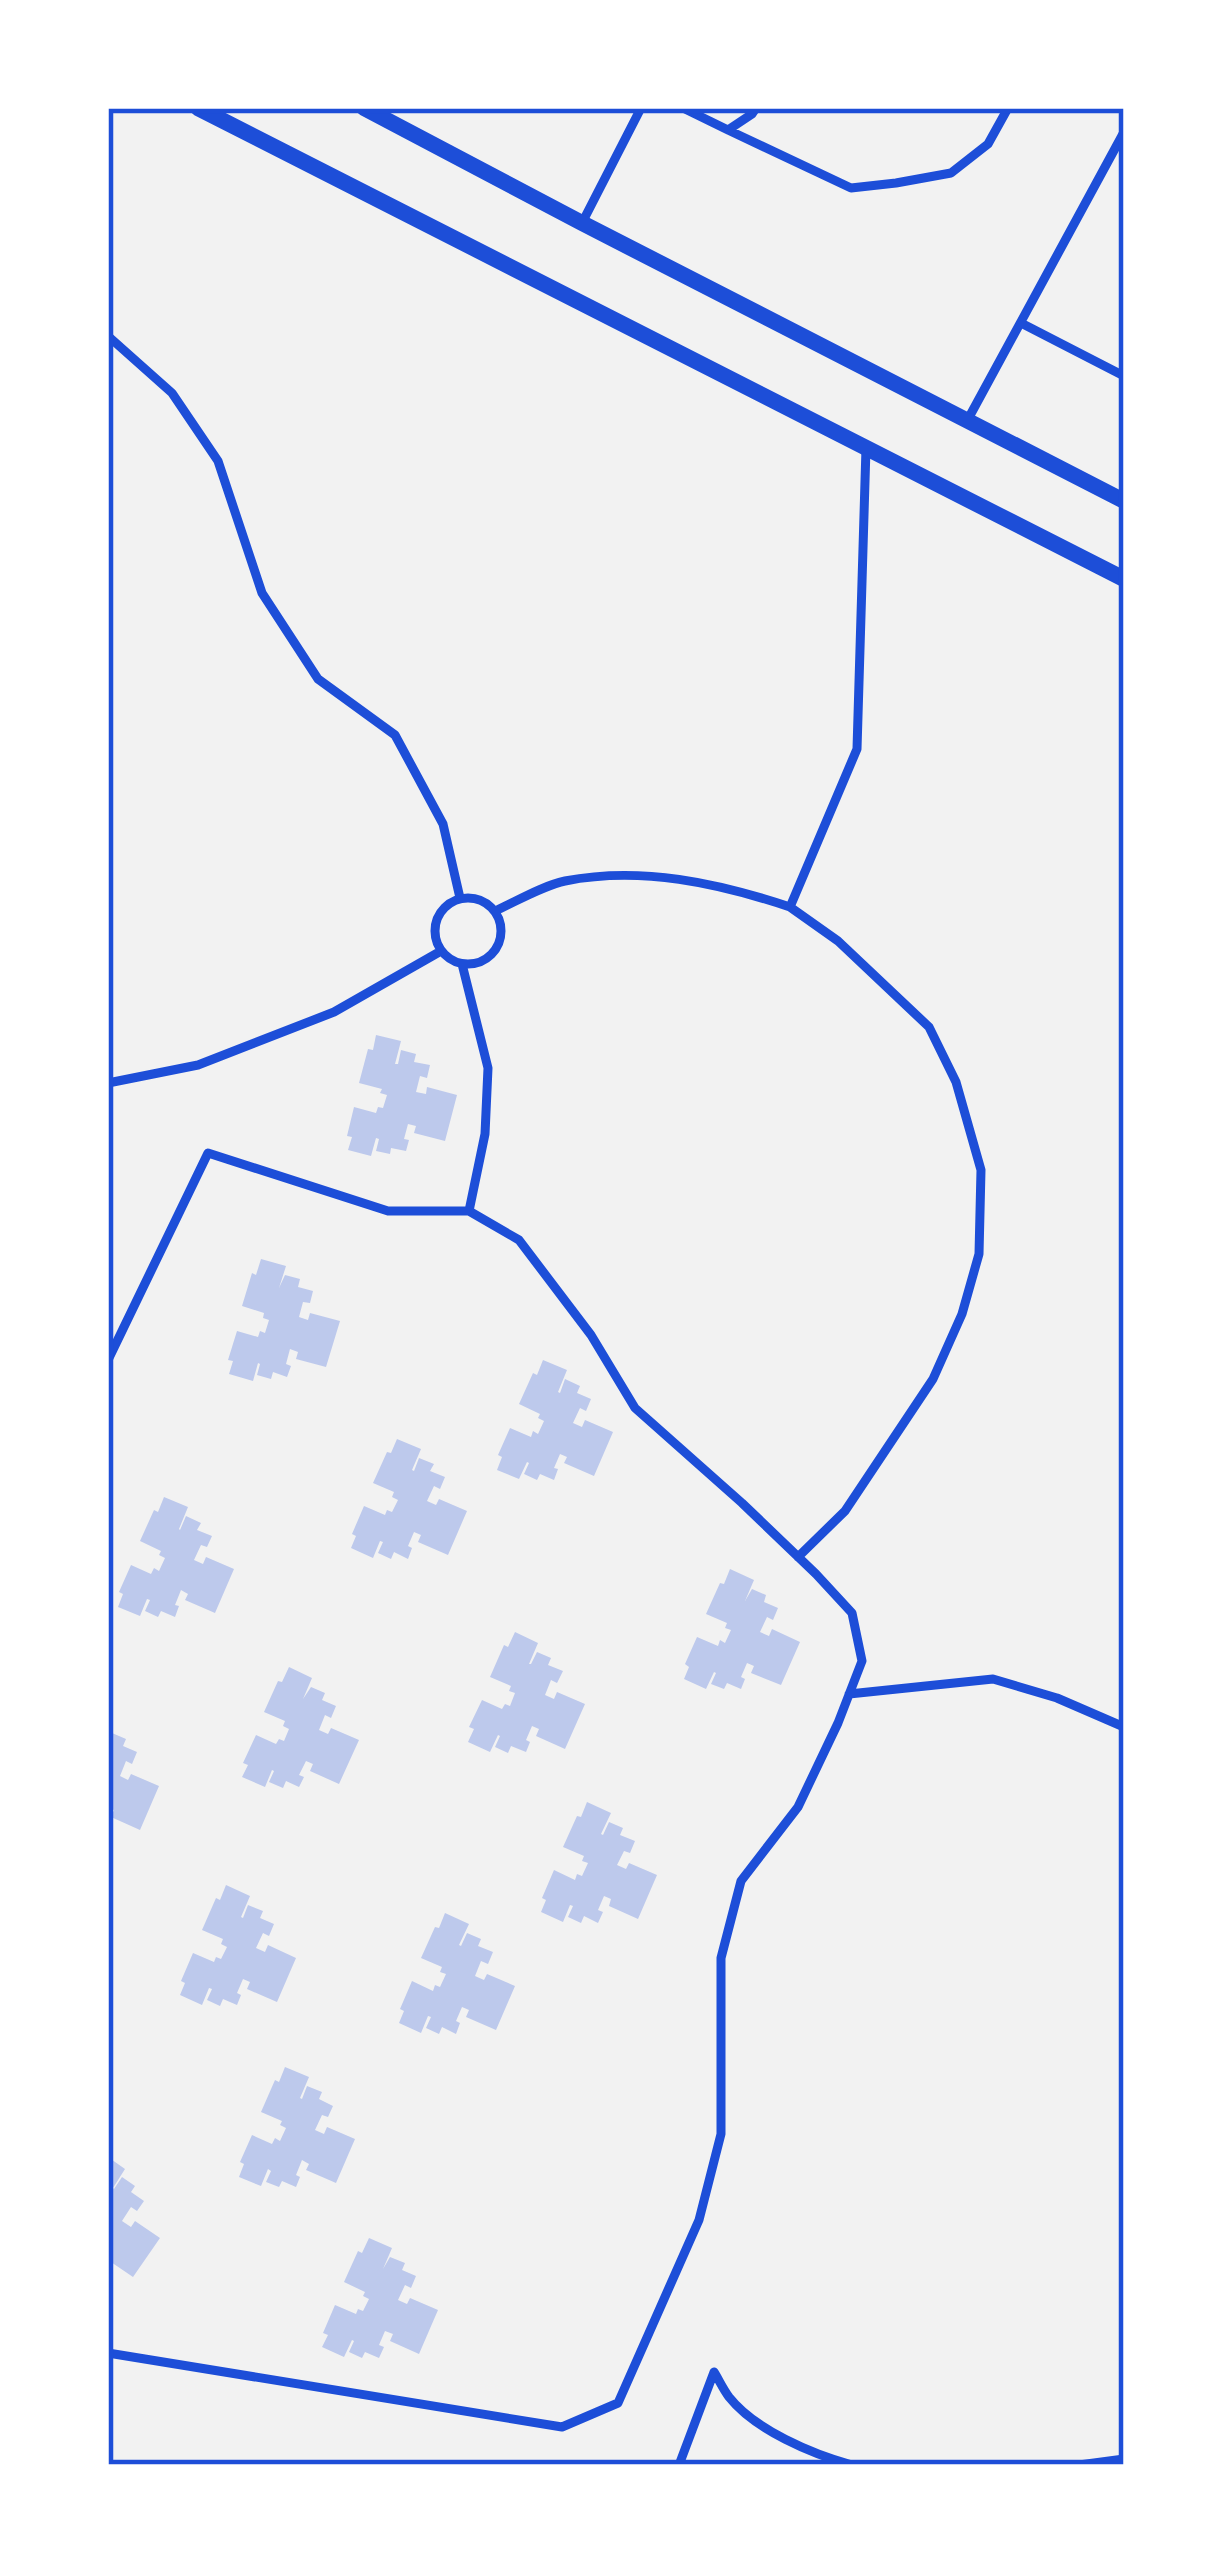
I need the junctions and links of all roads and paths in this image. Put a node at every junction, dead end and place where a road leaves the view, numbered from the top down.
1 (198, 108) edge
2 (364, 108) edge
3 (641, 108) edge
4 (682, 108) edge
5 (756, 108) edge
6 (1008, 108) edge
7 (728, 130) junction
8 (1124, 132) edge
9 (582, 223) junction
10 (1021, 322) junction
11 (108, 336) edge
12 (1124, 376) edge
13 (968, 421) junction
14 (866, 448) junction
15 (1124, 501) edge
16 (1124, 579) edge
17 (460, 898) junction
18 (790, 908) junction
19 (495, 911) junction
20 (441, 951) junction
21 (463, 964) junction
22 (108, 1083) edge
23 (469, 1211) junction
24 (108, 1360) edge
25 (798, 1557) junction
26 (849, 1694) junction
27 (1124, 1727) edge
28 (108, 2353) edge
29 (1124, 2458) edge
30 (679, 2465) edge
31 (852, 2465) edge
32 (1079, 2465) edge

1 - 14 highway
2 - 9 highway
3 - 9 street
4 - 7 street
5 - 7 street
6 - 7 street
8 - 10 street
9 - 13 highway
10 - 12 street
10 - 13 street
11 - 17 street
13 - 15 highway
14 - 16 highway
14 - 18 street
17 - 19 street
17 - 20 street
18 - 19 street
18 - 25 street
19 - 21 street
20 - 21 street
20 - 22 street
21 - 23 street
23 - 24 street
23 - 25 street
25 - 26 street
26 - 27 street
26 - 28 street
29 - 32 street
30 - 31 street

